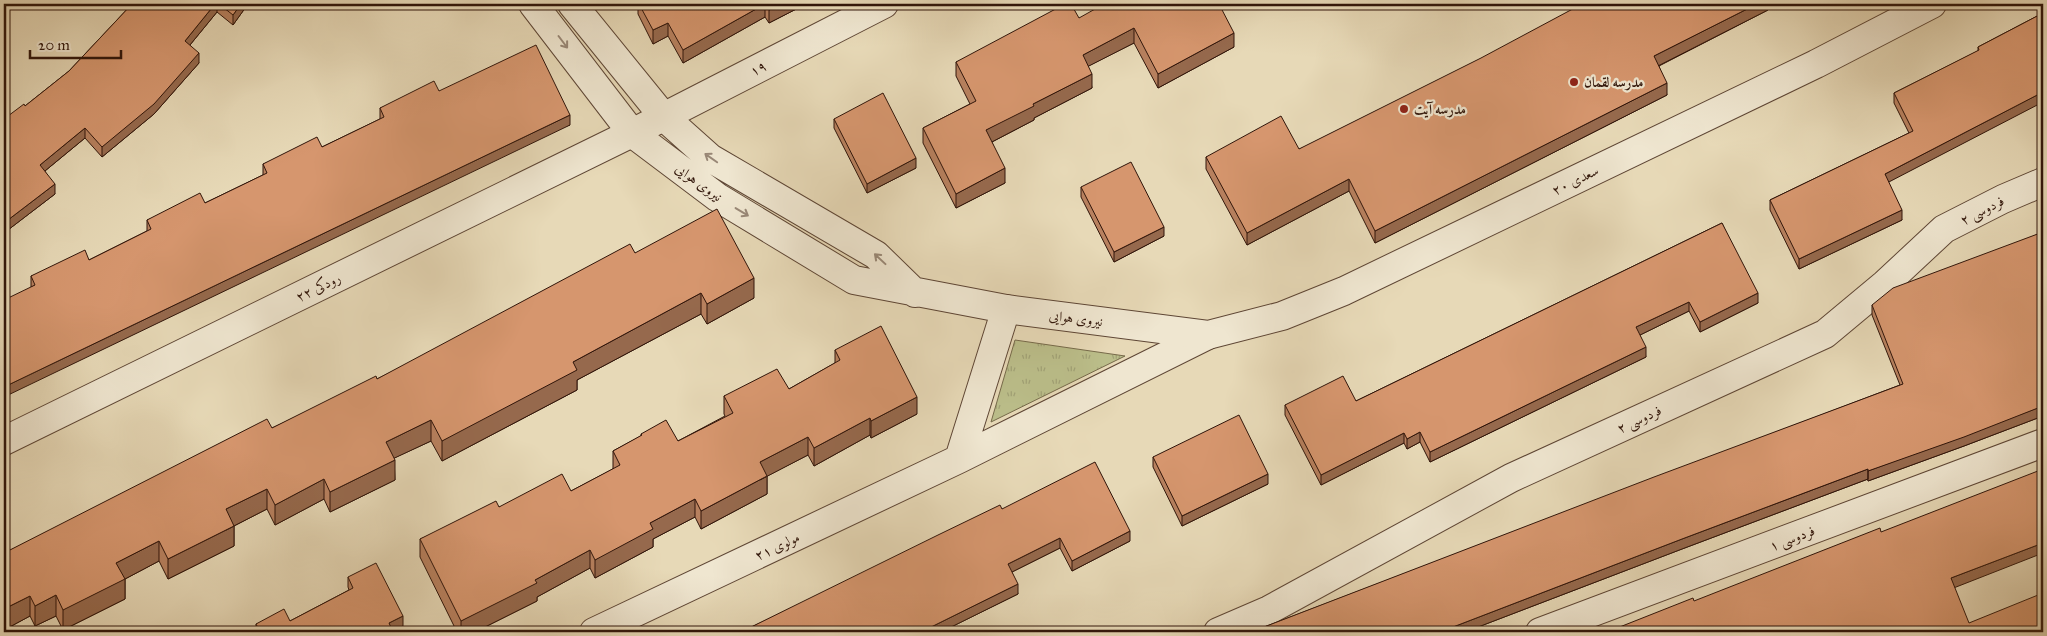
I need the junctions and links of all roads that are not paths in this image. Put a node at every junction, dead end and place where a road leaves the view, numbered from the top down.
1 (533, 4) edge
2 (572, 4) edge
3 (884, 4) edge
4 (1932, 4) edge
5 (663, 116) junction
6 (632, 133) junction
7 (2043, 182) edge
8 (915, 293) junction
9 (1006, 309) junction
10 (1208, 334) junction
11 (4, 441) edge
12 (2043, 443) edge
13 (959, 459) junction
14 (594, 632) edge
15 (1218, 632) edge
16 (1540, 632) edge

1 -> 6 street, نیروی هوایی
2 - 5 street, نیروی هوایی
3 - 5 street, ۱۹
4 - 10 street, سعدی ۲۰
5 - 6 street, ۱۹
8 -> 5 street, نیروی هوایی
6 -> 8 street, نیروی هوایی
6 - 11 street, رودکی ۲۲
7 - 15 street, فردوسی ۲
8 - 9 street, نیروی هوایی
9 - 10 street, نیروی هوایی
9 - 13 street
10 - 13 street, مولوی ۲۱
12 - 16 street, فردوسی ۱
13 - 14 street, مولوی ۲۱

